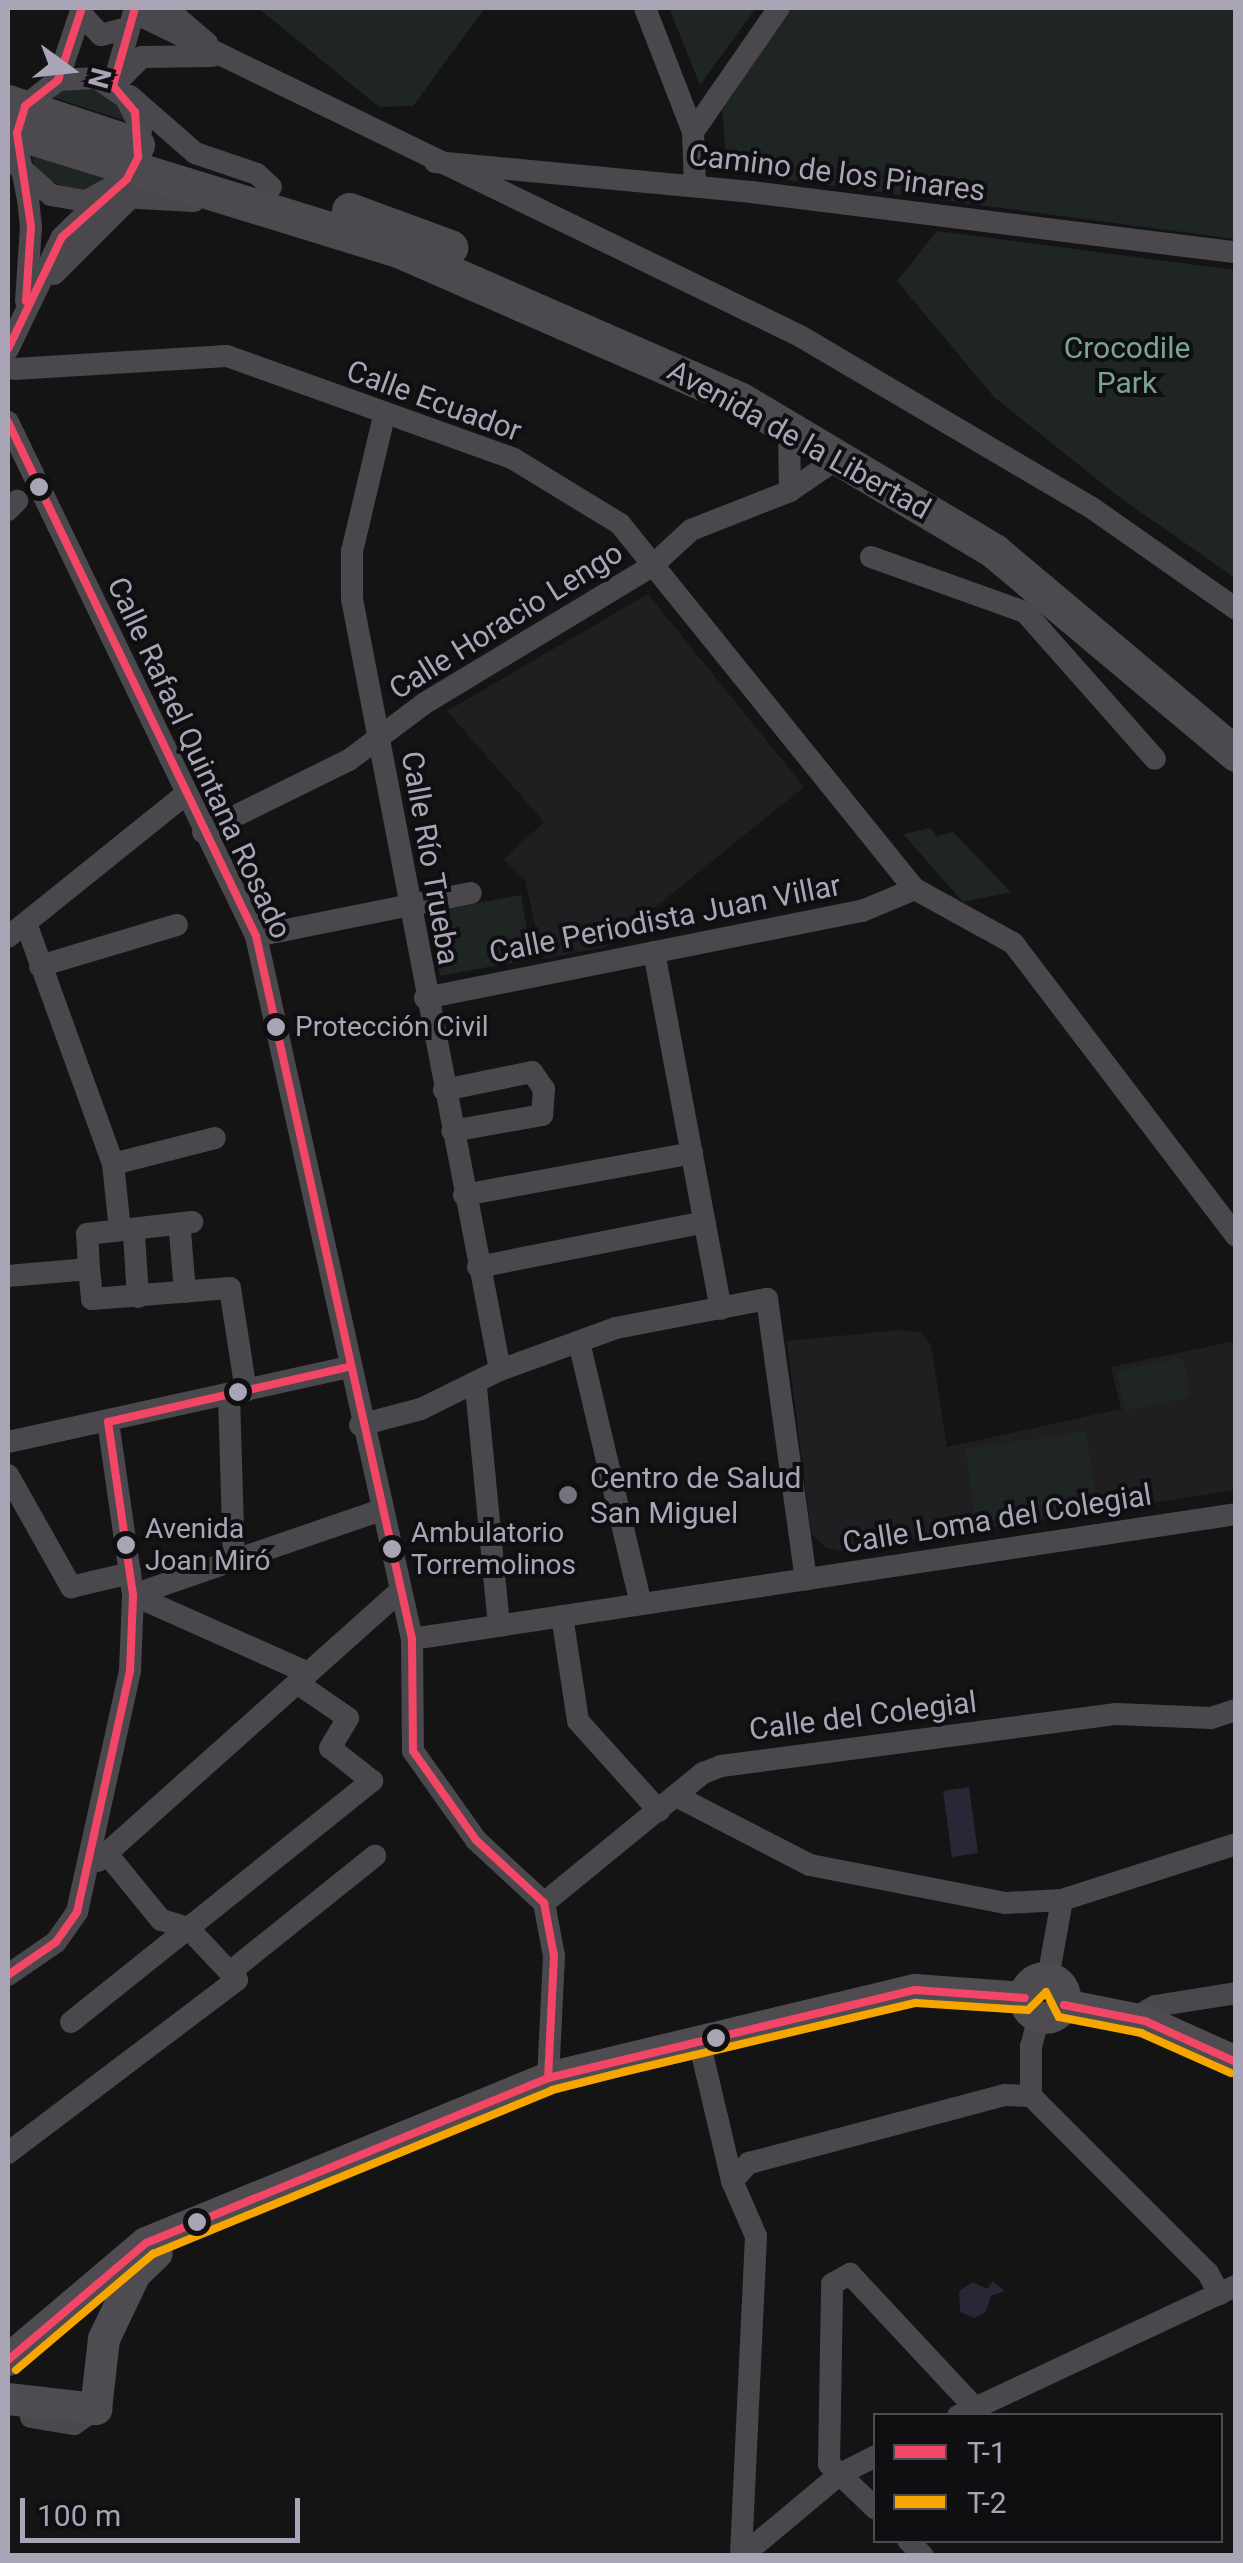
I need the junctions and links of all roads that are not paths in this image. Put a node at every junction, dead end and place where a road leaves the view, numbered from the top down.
1 (166, 8) edge
2 (644, 8) edge
3 (779, 8) edge
4 (82, 12) edge
5 (132, 16) edge
6 (220, 56) junction
7 (113, 86) junction
8 (22, 117) edge
9 (694, 132) junction
10 (432, 162) junction
11 (127, 178) junction
12 (695, 186) junction
13 (271, 187) junction
14 (1236, 252) edge
15 (26, 302) junction
16 (9, 367) edge
17 (384, 416) junction
18 (8, 422) edge
19 (789, 429) junction
20 (838, 458) junction
21 (790, 491) junction
22 (871, 557) dead end
23 (652, 566) junction
24 (1236, 609) edge
25 (1236, 727) edge
26 (378, 738) junction
27 (1236, 754) edge
28 (1155, 759) dead end
29 (186, 794) junction
30 (202, 832) junction
31 (915, 889) junction
32 (471, 893) dead end
33 (406, 906) junction
34 (176, 924) dead end
35 (17, 932) edge
36 (256, 936) junction
37 (654, 952) junction
38 (40, 966) junction
39 (424, 998) junction
40 (444, 1090) junction
41 (452, 1131) junction
42 (215, 1138) dead end
43 (692, 1153) junction
44 (113, 1164) junction
45 (464, 1196) junction
46 (705, 1222) junction
47 (127, 1232) junction
48 (1236, 1236) edge
49 (478, 1266) junction
50 (89, 1269) junction
51 (8, 1276) edge
52 (185, 1292) junction
53 (138, 1297) junction
54 (722, 1309) junction
55 (579, 1342) junction
56 (349, 1366) junction
57 (500, 1370) junction
58 (476, 1386) junction
59 (238, 1393) junction
60 (108, 1422) junction
61 (360, 1426) junction
62 (8, 1442) edge
63 (8, 1475) edge
64 (380, 1511) junction
65 (1236, 1514) edge
66 (234, 1559) junction
67 (806, 1579) junction
68 (132, 1584) junction
69 (399, 1592) junction
70 (641, 1604) junction
71 (562, 1616) junction
72 (499, 1626) junction
73 (412, 1639) junction
74 (302, 1677) junction
75 (1236, 1710) edge
76 (668, 1804) junction
77 (1236, 1844) edge
78 (108, 1854) junction
79 (375, 1856) dead end
80 (87, 1868) junction
81 (1062, 1900) junction
82 (544, 1903) junction
83 (188, 1928) junction
84 (230, 1972) junction
85 (8, 1975) edge
86 (1236, 1993) edge
87 (1044, 2000) junction
88 (1135, 2018) junction
89 (70, 2022) dead end
90 (699, 2041) junction
91 (1236, 2062) edge
92 (548, 2078) junction
93 (1031, 2096) junction
94 (8, 2153) edge
95 (732, 2181) junction
96 (196, 2222) junction
97 (1227, 2290) edge
98 (8, 2360) edge
99 (8, 2398) edge
100 (96, 2409) junction
101 (966, 2411) edge
102 (8, 2413) edge
103 (873, 2458) edge
104 (840, 2474) junction
105 (873, 2506) edge
106 (742, 2556) edge

1 - 6 street
2 - 9 street
3 - 9 street
4 - 5 street
4 - 8 street
5 - 6 street
5 - 7 street
6 - 7 street
6 - 10 street
7 - 8 street
7 - 11 street
7 - 13 street
8 - 11 main road, Avenida de la Libertad
8 - 11 street, Avenida de la Libertad
8 - 15 street
9 - 12 street
10 - 12 street, Camino de los Pinares
10 - 24 street
11 - 13 main road, Avenida de la Libertad
11 - 15 street
11 - 19 main road, Avenida de la Libertad
12 - 14 street, Camino de los Pinares
13 - 25 main road, Avenida de la Libertad
15 - 16 street
16 - 17 street, Calle Ecuador
17 - 23 street, Calle Ecuador
17 - 26 street, Calle Río Trueba
18 - 29 street, Calle Rafael Quintana Rosado
19 - 20 main road, Avenida de la Libertad
19 - 21 street
20 - 21 street, Calle Horacio Lengo
20 - 27 main road, Avenida de la Libertad
21 - 23 street, Calle Horacio Lengo
22 - 28 street
23 - 26 street, Calle Horacio Lengo
23 - 31 street, Calle Ecuador
26 - 30 street, Calle Horacio Lengo
26 - 33 street, Calle Río Trueba
29 - 30 street, Calle Rafael Quintana Rosado
29 - 35 street
30 - 36 street, Calle Rafael Quintana Rosado
31 - 37 street, Calle Periodista Juan Villar
31 - 48 street, Calle Ecuador
32 - 33 street
33 - 36 street
33 - 39 street, Calle Río Trueba
34 - 38 street
35 - 38 street
36 - 56 street, Calle Rafael Quintana Rosado
37 - 39 street, Calle Periodista Juan Villar
37 - 43 street
38 - 44 street
39 - 40 street, Calle Río Trueba
40 - 41 street, Calle Río Trueba
40 - 41 street
41 - 45 street, Calle Río Trueba
42 - 44 street
43 - 45 street
43 - 46 street
44 - 47 street
45 - 49 street, Calle Río Trueba
46 - 49 street
46 - 54 street
47 - 50 street
47 - 52 street
47 - 53 street
49 - 57 street, Calle Río Trueba
50 - 51 street
50 - 53 street
52 - 53 street
52 - 59 street
54 - 55 street
54 - 67 street
55 - 57 street
55 - 70 street
56 - 59 street
56 - 61 street, Calle Rafael Quintana Rosado
57 - 58 street
58 - 61 street
58 - 72 street
59 - 60 street
59 - 66 street
60 - 62 street
60 - 68 street
61 - 64 street, Calle Rafael Quintana Rosado
63 - 68 street
64 - 66 street
64 - 69 street, Calle Rafael Quintana Rosado
65 - 67 street, Calle Loma del Colegial
66 - 68 street
67 - 70 street, Calle Loma del Colegial
68 - 74 street
68 - 80 street
69 - 73 street, Calle Rafael Quintana Rosado
69 - 74 street
70 - 71 street, Calle Loma del Colegial
71 - 72 street, Calle Loma del Colegial
71 - 76 street
72 - 73 street, Calle Loma del Colegial
73 - 82 street, Calle Rafael Quintana Rosado
74 - 78 street
74 - 83 street
75 - 76 street, Calle del Colegial
76 - 81 street
76 - 82 street, Calle del Colegial
77 - 81 street
78 - 80 street
78 - 83 street
79 - 84 street
80 - 85 street
81 - 87 street
82 - 92 street
83 - 84 street
83 - 89 street
84 - 94 street
86 - 88 street
87 - 88 main road
87 - 90 main road
87 - 93 street
88 - 91 main road
90 - 92 main road
90 - 95 street
92 - 96 main road
93 - 95 street
93 - 97 street
95 - 106 street
96 - 98 main road
96 - 100 main road
97 - 101 street
99 - 100 main road
100 - 102 street
101 - 104 street
103 - 104 street
104 - 105 street
104 - 106 street

